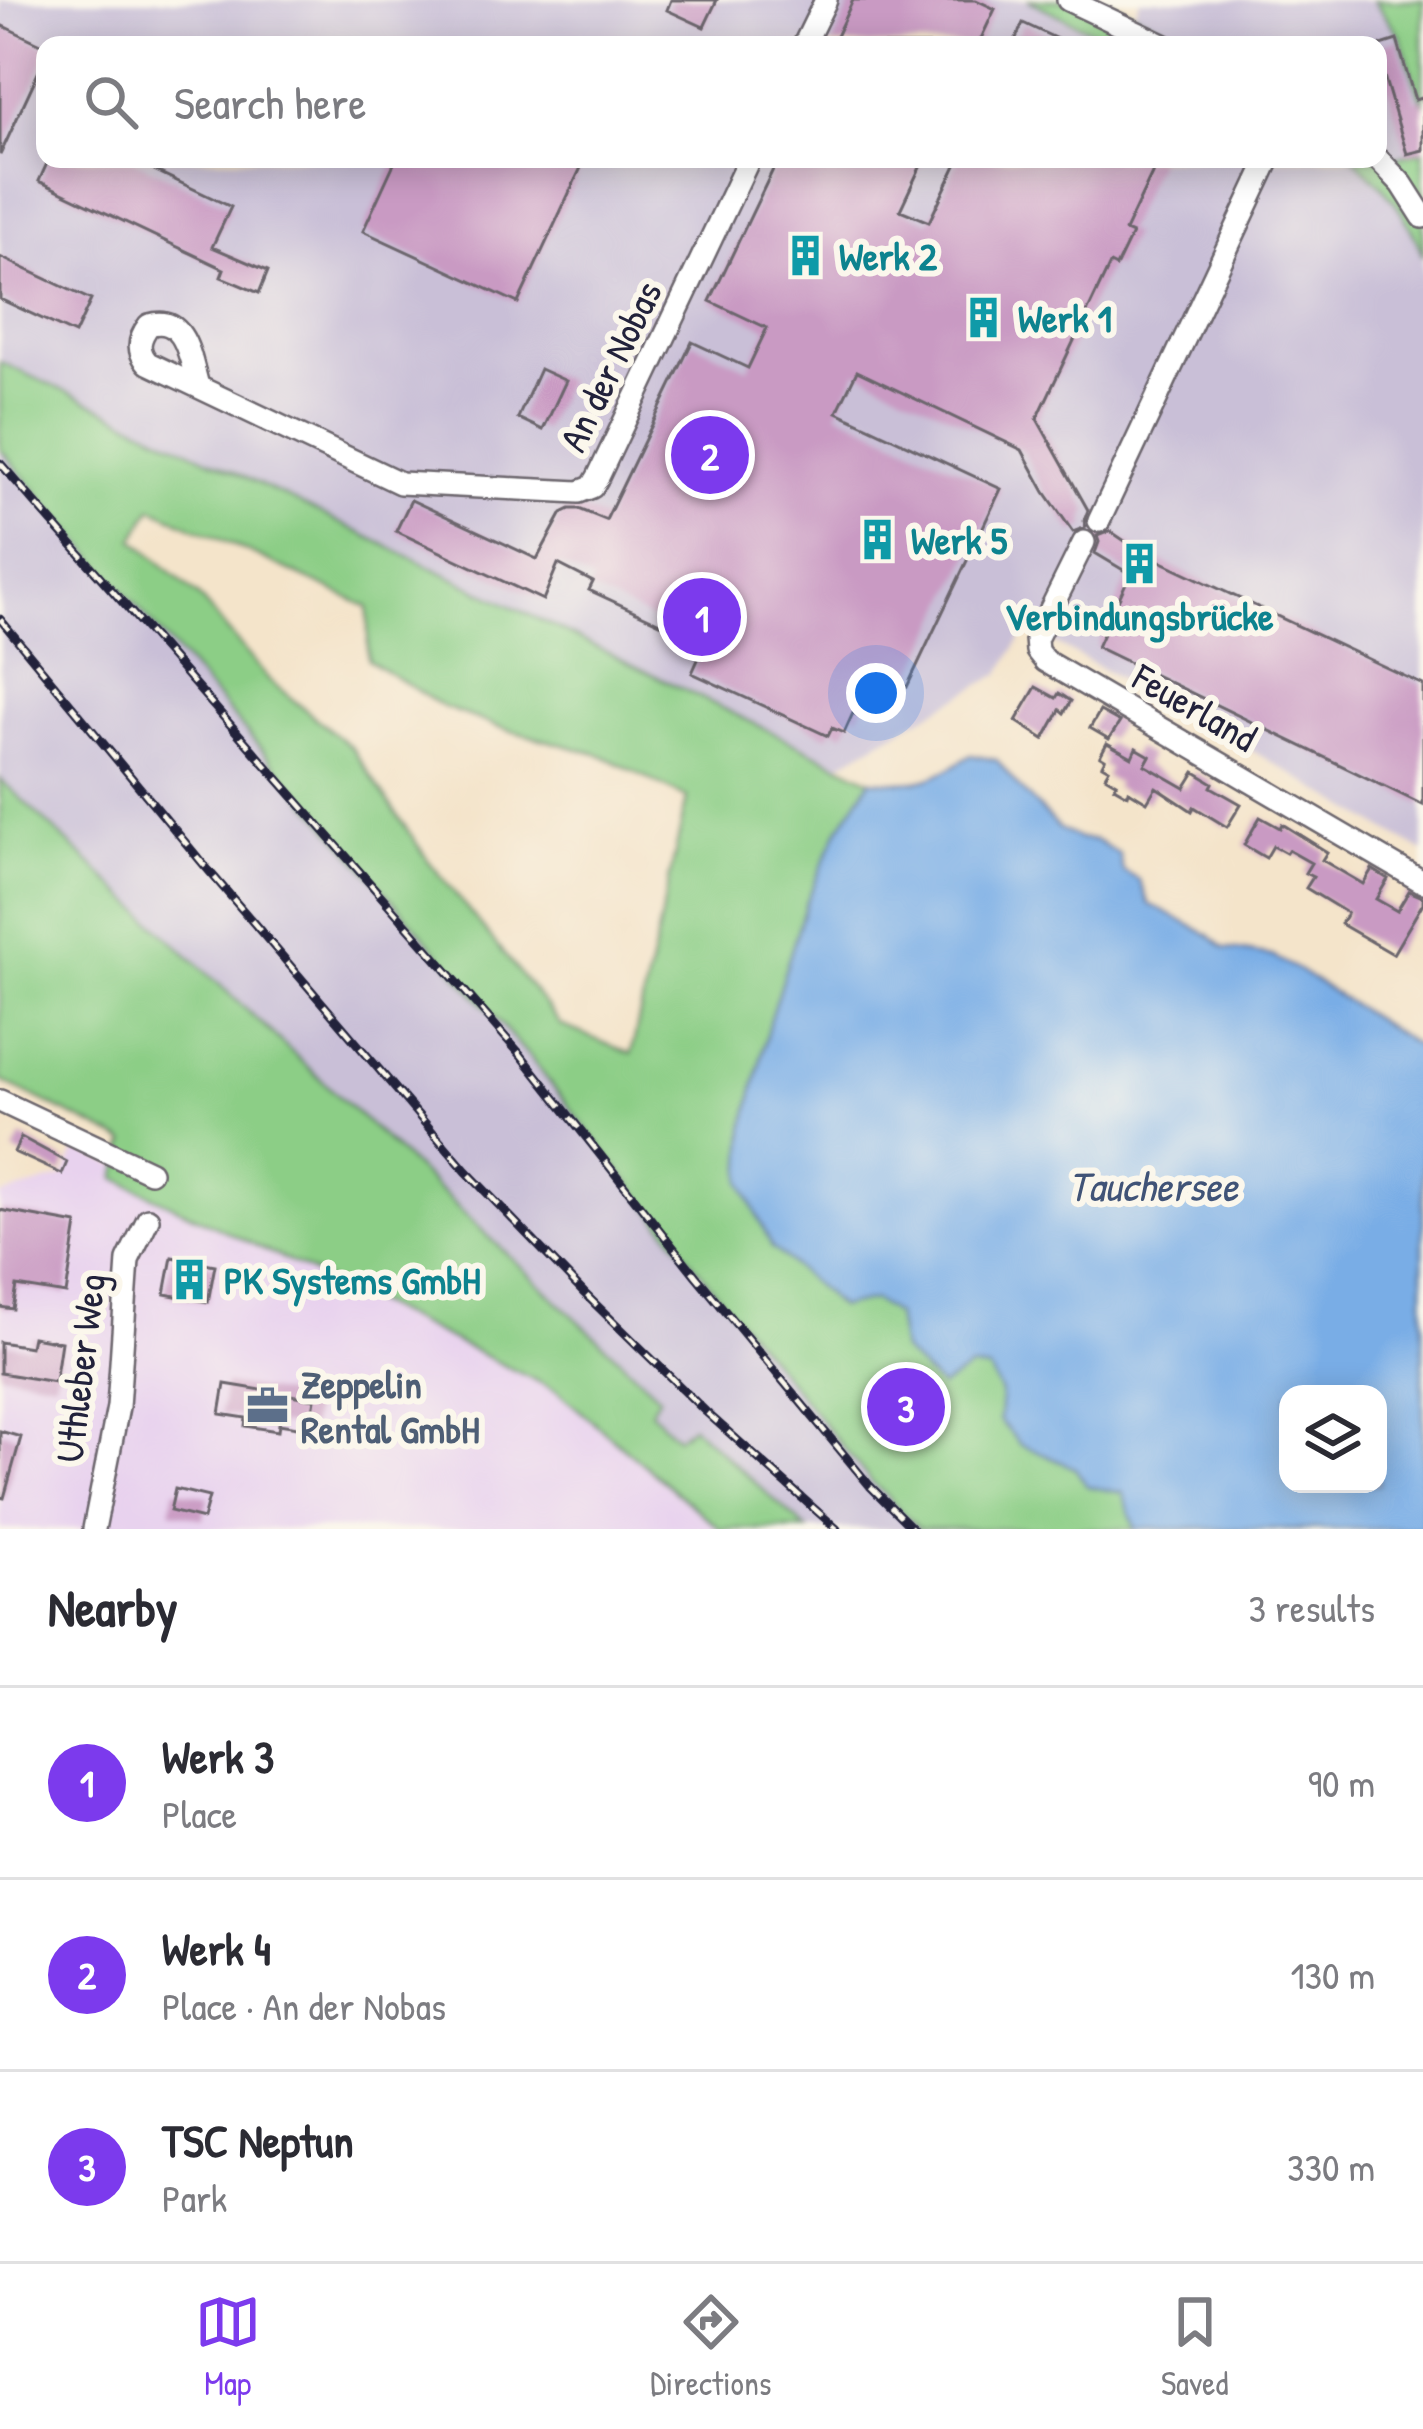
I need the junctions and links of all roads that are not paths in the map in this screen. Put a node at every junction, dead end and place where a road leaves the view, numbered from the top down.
1 (826, 0) edge
2 (1068, 0) edge
3 (808, 36) edge
4 (1144, 36) edge
5 (745, 168) edge
6 (1265, 168) edge
7 (1387, 168) edge
8 (1423, 217) edge
9 (198, 386) dead end
10 (1102, 514) dead end
11 (1084, 542) dead end
12 (1423, 882) edge
13 (0, 1101) edge
14 (150, 1172) dead end
15 (148, 1219) dead end
16 (94, 1529) edge

1 - 3 street
2 - 4 street
5 - 9 street, An der Nobas
6 - 10 street
7 - 8 street
11 - 12 street, Feuerland
13 - 14 street
15 - 16 street, Uthleber Weg

